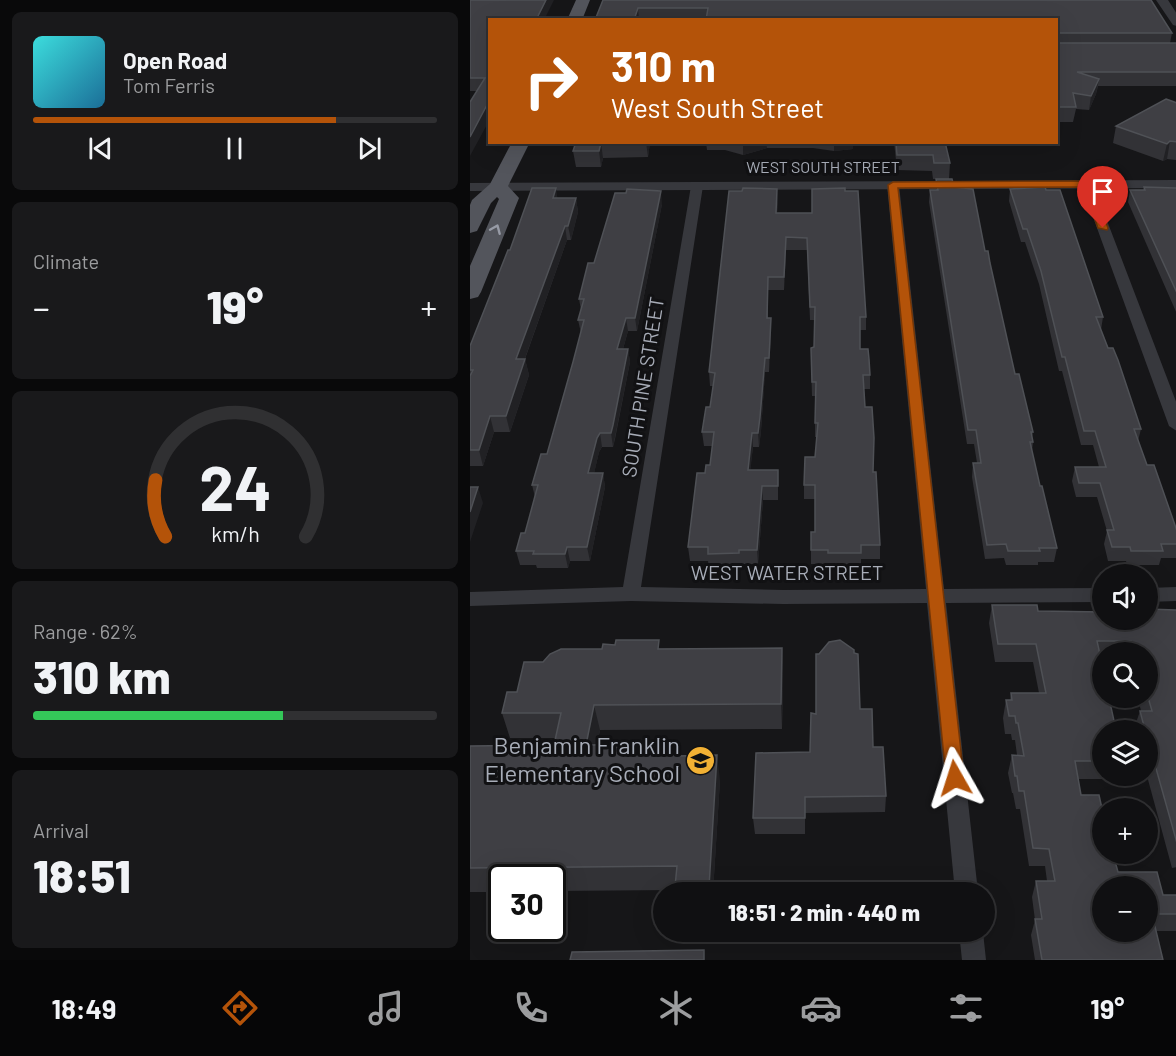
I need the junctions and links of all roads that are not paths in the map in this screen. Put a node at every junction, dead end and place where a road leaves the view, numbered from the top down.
1 (583, 0) edge
2 (1162, 0) edge
3 (575, 18) edge
4 (1176, 20) edge
5 (520, 144) edge
6 (1087, 184) junction
7 (1176, 184) edge
8 (893, 185) junction
9 (697, 186) junction
10 (470, 187) edge
11 (498, 187) junction
12 (470, 228) edge
13 (470, 292) edge
14 (1176, 426) edge
15 (630, 594) junction
16 (1176, 594) edge
17 (1092, 595) edge
18 (1158, 595) edge
19 (936, 596) junction
20 (470, 599) edge
21 (966, 882) edge
22 (972, 942) edge
23 (974, 960) edge

1 - 3 main road
2 - 4 street
5 - 11 main road
6 - 7 street, WEST SOUTH STREET
6 - 8 street, WEST SOUTH STREET
6 - 14 street
8 - 9 street, WEST SOUTH STREET
8 - 19 street
9 - 11 street, WEST SOUTH STREET
9 - 15 street, SOUTH PINE STREET
10 - 11 street, WEST SOUTH STREET
11 - 12 main road
13 -> 11 main road
15 - 19 street, WEST WATER STREET
15 - 20 street, WEST WATER STREET
16 - 18 street
17 - 19 street, WEST WATER STREET
19 - 21 street
22 - 23 street

